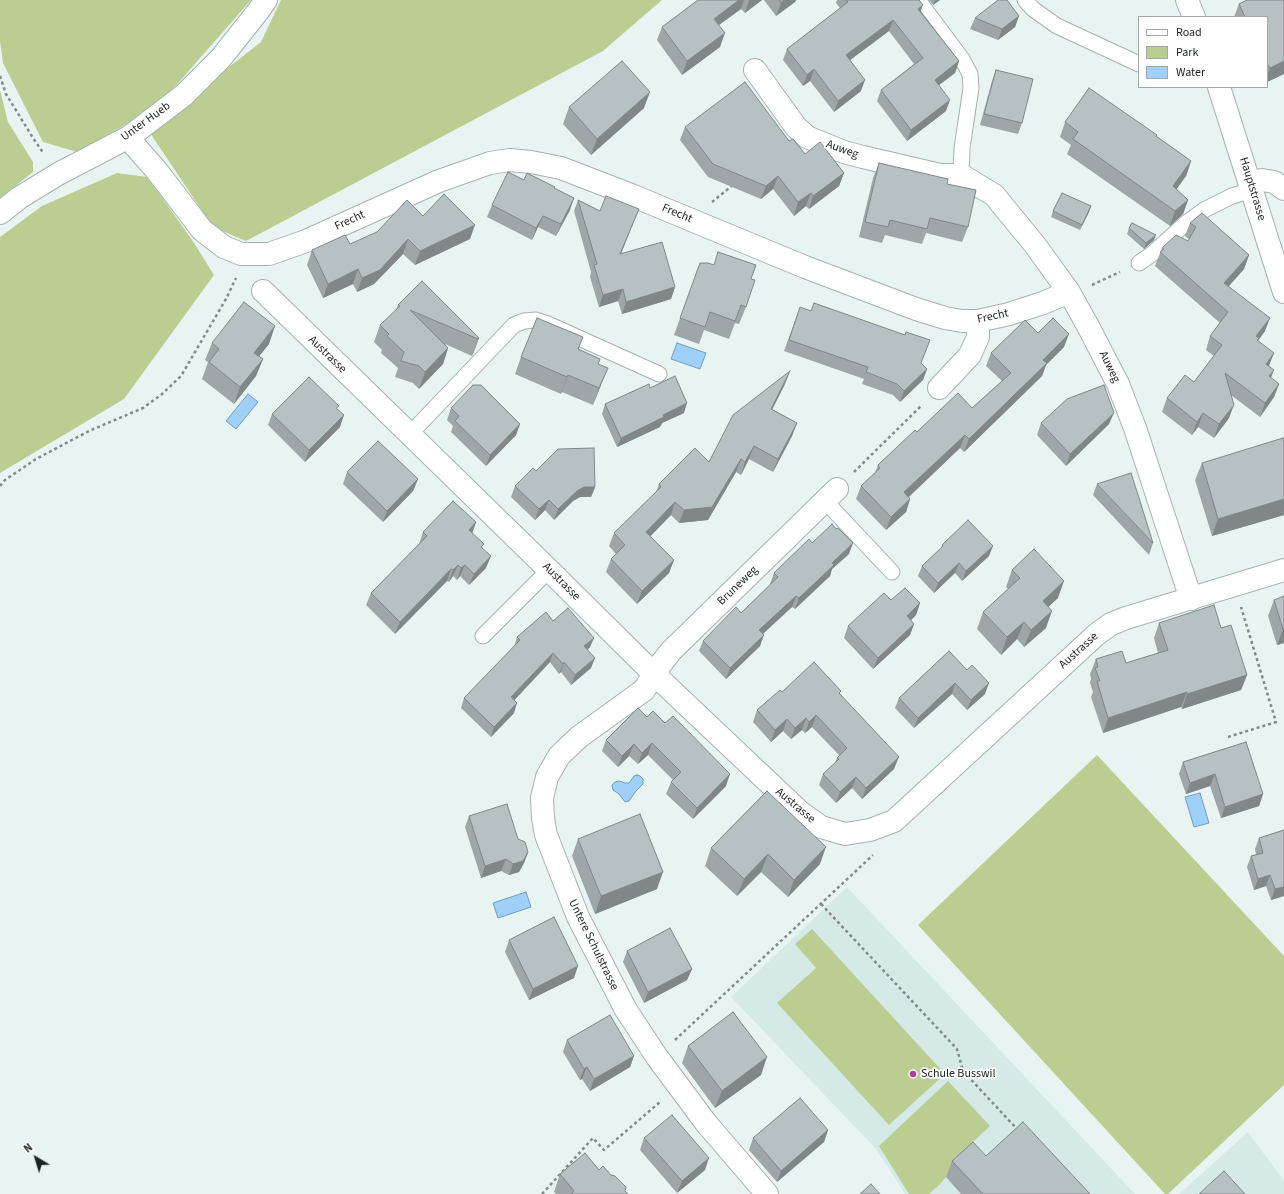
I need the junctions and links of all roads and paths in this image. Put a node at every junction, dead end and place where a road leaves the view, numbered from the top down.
1 (266, 0) edge
2 (918, 0) edge
3 (1025, 0) edge
4 (1187, 0) edge
5 (1194, 16) edge
6 (1138, 64) edge
7 (755, 70) dead end
8 (0, 76) edge
9 (1219, 88) edge
10 (129, 137) junction
11 (33, 138) dead end
12 (961, 175) junction
13 (733, 185) edge
14 (1251, 187) junction
15 (1284, 189) edge
16 (0, 213) edge
17 (693, 221) junction
18 (241, 254) junction
19 (1139, 263) joint
20 (263, 291) dead end
21 (1069, 292) junction
22 (1284, 292) edge
23 (978, 321) junction
24 (659, 374) dead end
25 (939, 388) joint
26 (409, 434) junction
27 (0, 486) edge
28 (831, 495) junction
29 (549, 570) junction
30 (1284, 570) edge
31 (892, 572) dead end
32 (1234, 586) junction
33 (1191, 599) junction
34 (483, 636) dead end
35 (654, 674) junction
36 (1228, 738) dead end
37 (877, 852) dead end
38 (821, 904) junction
39 (672, 1043) dead end
40 (666, 1097) dead end
41 (1018, 1130) edge
42 (542, 1194) edge
43 (767, 1194) edge

1 - 10 street, Unter Hueb
2 - 12 lane
3 - 6 lane
4 - 5 street
7 - 12 street, Auweg
8 - 11 path
9 - 14 street, Hauptstrasse
10 - 16 street, Unter Hueb
10 - 18 street, Frecht
12 - 21 street, Auweg
13 - 17 path
14 - 15 street
14 - 19 lane
14 - 22 street, Hauptstrasse
17 - 18 street, Frecht
17 - 23 street, Frecht
18 - 27 path
19 - 21 path
20 - 26 street, Austrasse
21 - 23 street, Frecht
21 - 33 street, Auweg
23 - 25 street
24 - 26 lane
25 - 28 path
26 - 29 street, Austrasse
28 - 31 lane
28 - 35 street, Bruneweg
29 - 34 lane
29 - 35 street, Austrasse
30 - 32 street, Austrasse
32 - 33 street, Austrasse
32 - 36 path
33 - 35 street, Austrasse
35 - 43 street, Untere Schulstrasse
37 - 38 path
38 - 39 path
38 - 41 path
40 - 42 path

